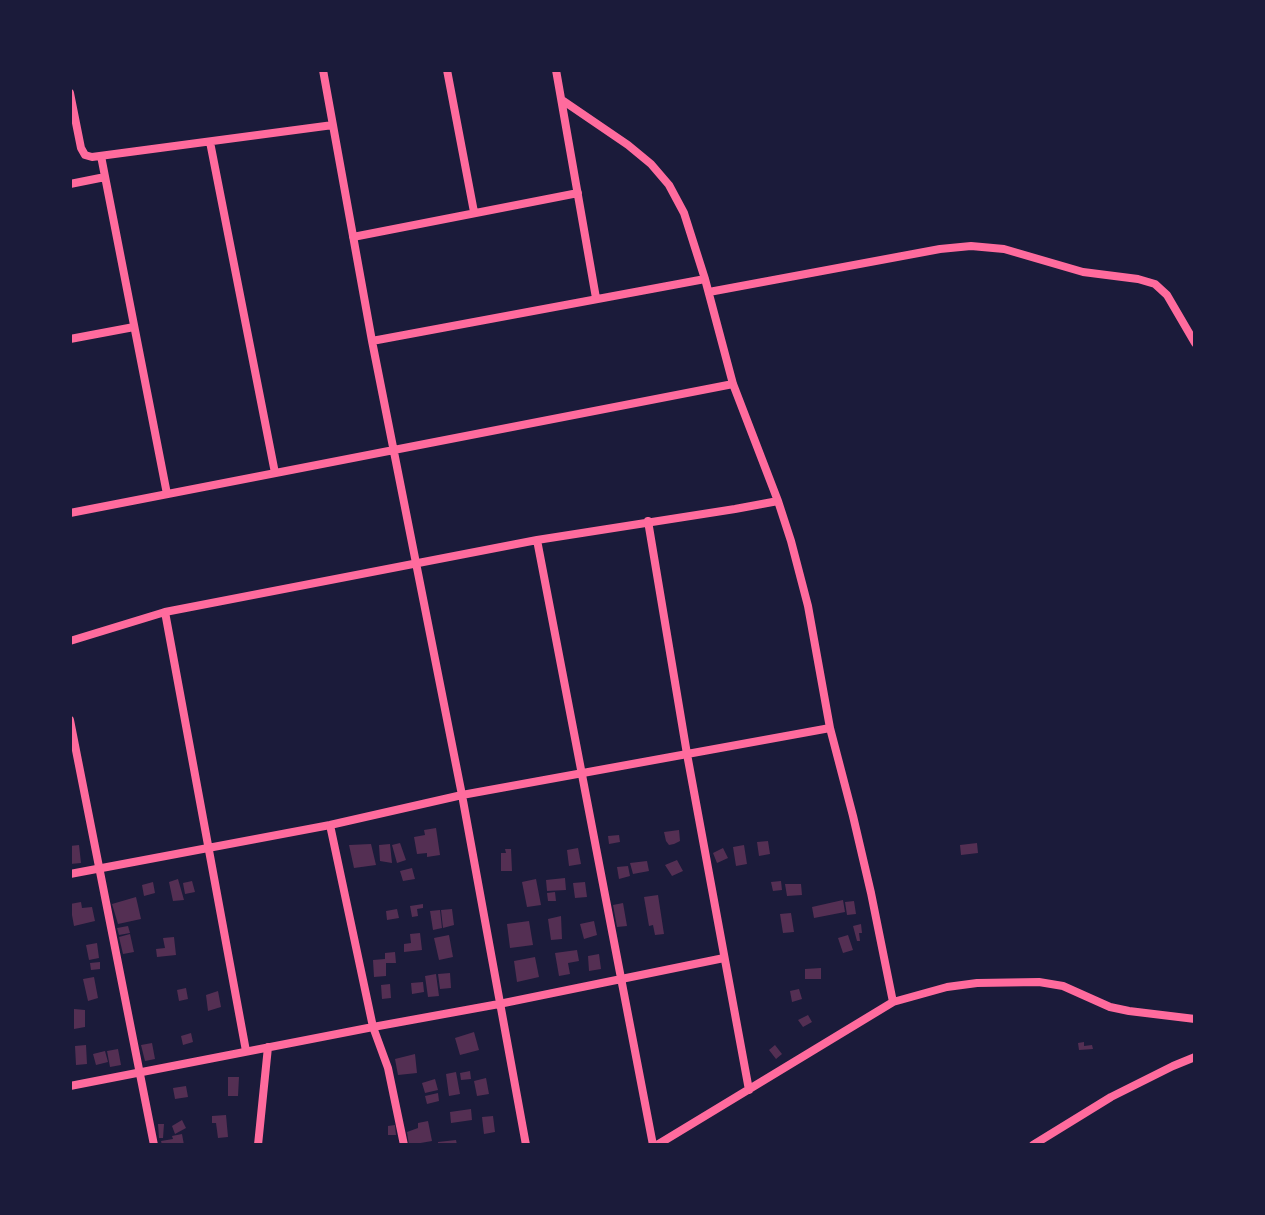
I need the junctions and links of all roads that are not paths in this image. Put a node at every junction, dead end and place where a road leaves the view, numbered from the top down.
1 (323, 70) edge
2 (447, 70) edge
3 (556, 70) edge
4 (70, 93) edge
5 (562, 100) junction
6 (72, 109) edge
7 (333, 125) junction
8 (210, 142) junction
9 (101, 156) junction
10 (105, 177) junction
11 (70, 184) edge
12 (578, 193) junction
13 (474, 212) junction
14 (353, 237) junction
15 (705, 279) junction
16 (709, 292) junction
17 (596, 298) junction
18 (134, 327) junction
19 (70, 339) edge
20 (372, 341) junction
21 (1195, 343) edge
22 (733, 384) junction
23 (395, 450) junction
24 (275, 473) junction
25 (167, 494) junction
26 (778, 501) junction
27 (70, 513) edge
28 (648, 521) junction
29 (537, 540) junction
30 (416, 563) junction
31 (165, 612) junction
32 (70, 641) edge
33 (70, 720) edge
34 (830, 728) junction
35 (687, 754) junction
36 (581, 773) junction
37 (462, 795) junction
38 (330, 825) junction
39 (209, 848) junction
40 (98, 869) junction
41 (70, 874) edge
42 (724, 958) junction
43 (621, 979) junction
44 (893, 1002) junction
45 (499, 1004) junction
46 (1195, 1019) edge
47 (373, 1027) junction
48 (268, 1047) junction
49 (246, 1051) junction
50 (1195, 1057) edge
51 (140, 1074) junction
52 (70, 1086) edge
53 (749, 1090) junction
54 (154, 1145) edge
55 (258, 1145) edge
56 (404, 1145) edge
57 (526, 1145) edge
58 (655, 1145) edge
59 (1033, 1145) edge

1 - 7 street
2 - 13 street
3 - 5 street
4 - 6 street
5 - 12 street
5 - 15 street
6 - 9 street
7 - 8 street
7 - 14 street
8 - 9 street
8 - 24 street
9 - 10 street
10 - 11 street
10 - 18 street
12 - 13 street
12 - 17 street
13 - 14 street
14 - 20 street
15 - 16 street
15 - 17 street
16 - 21 street
16 - 22 street
17 - 20 street
18 - 19 street
18 - 25 street
20 - 23 street
22 - 23 street
22 - 26 street
23 - 24 street
23 - 30 street
24 - 25 street
25 - 27 street
26 - 28 street
26 - 34 street
28 - 29 street
28 - 35 street
29 - 30 street
29 - 36 street
30 - 31 street
30 - 37 street
31 - 32 street
31 - 39 street
33 - 40 street
34 - 35 street
34 - 44 street
35 - 36 street
35 - 42 street
36 - 37 street
36 - 43 street
37 - 38 street
37 - 45 street
38 - 39 street
38 - 47 street
39 - 40 street
39 - 49 street
40 - 41 street
40 - 51 street
42 - 43 street
42 - 53 street
43 - 45 street
43 - 58 street
44 - 46 street
44 - 53 street
45 - 47 street
45 - 57 street
47 - 48 street
47 - 56 street
48 - 49 street
48 - 55 street
49 - 51 street
50 - 59 street
51 - 52 street
51 - 54 street
53 - 58 street

